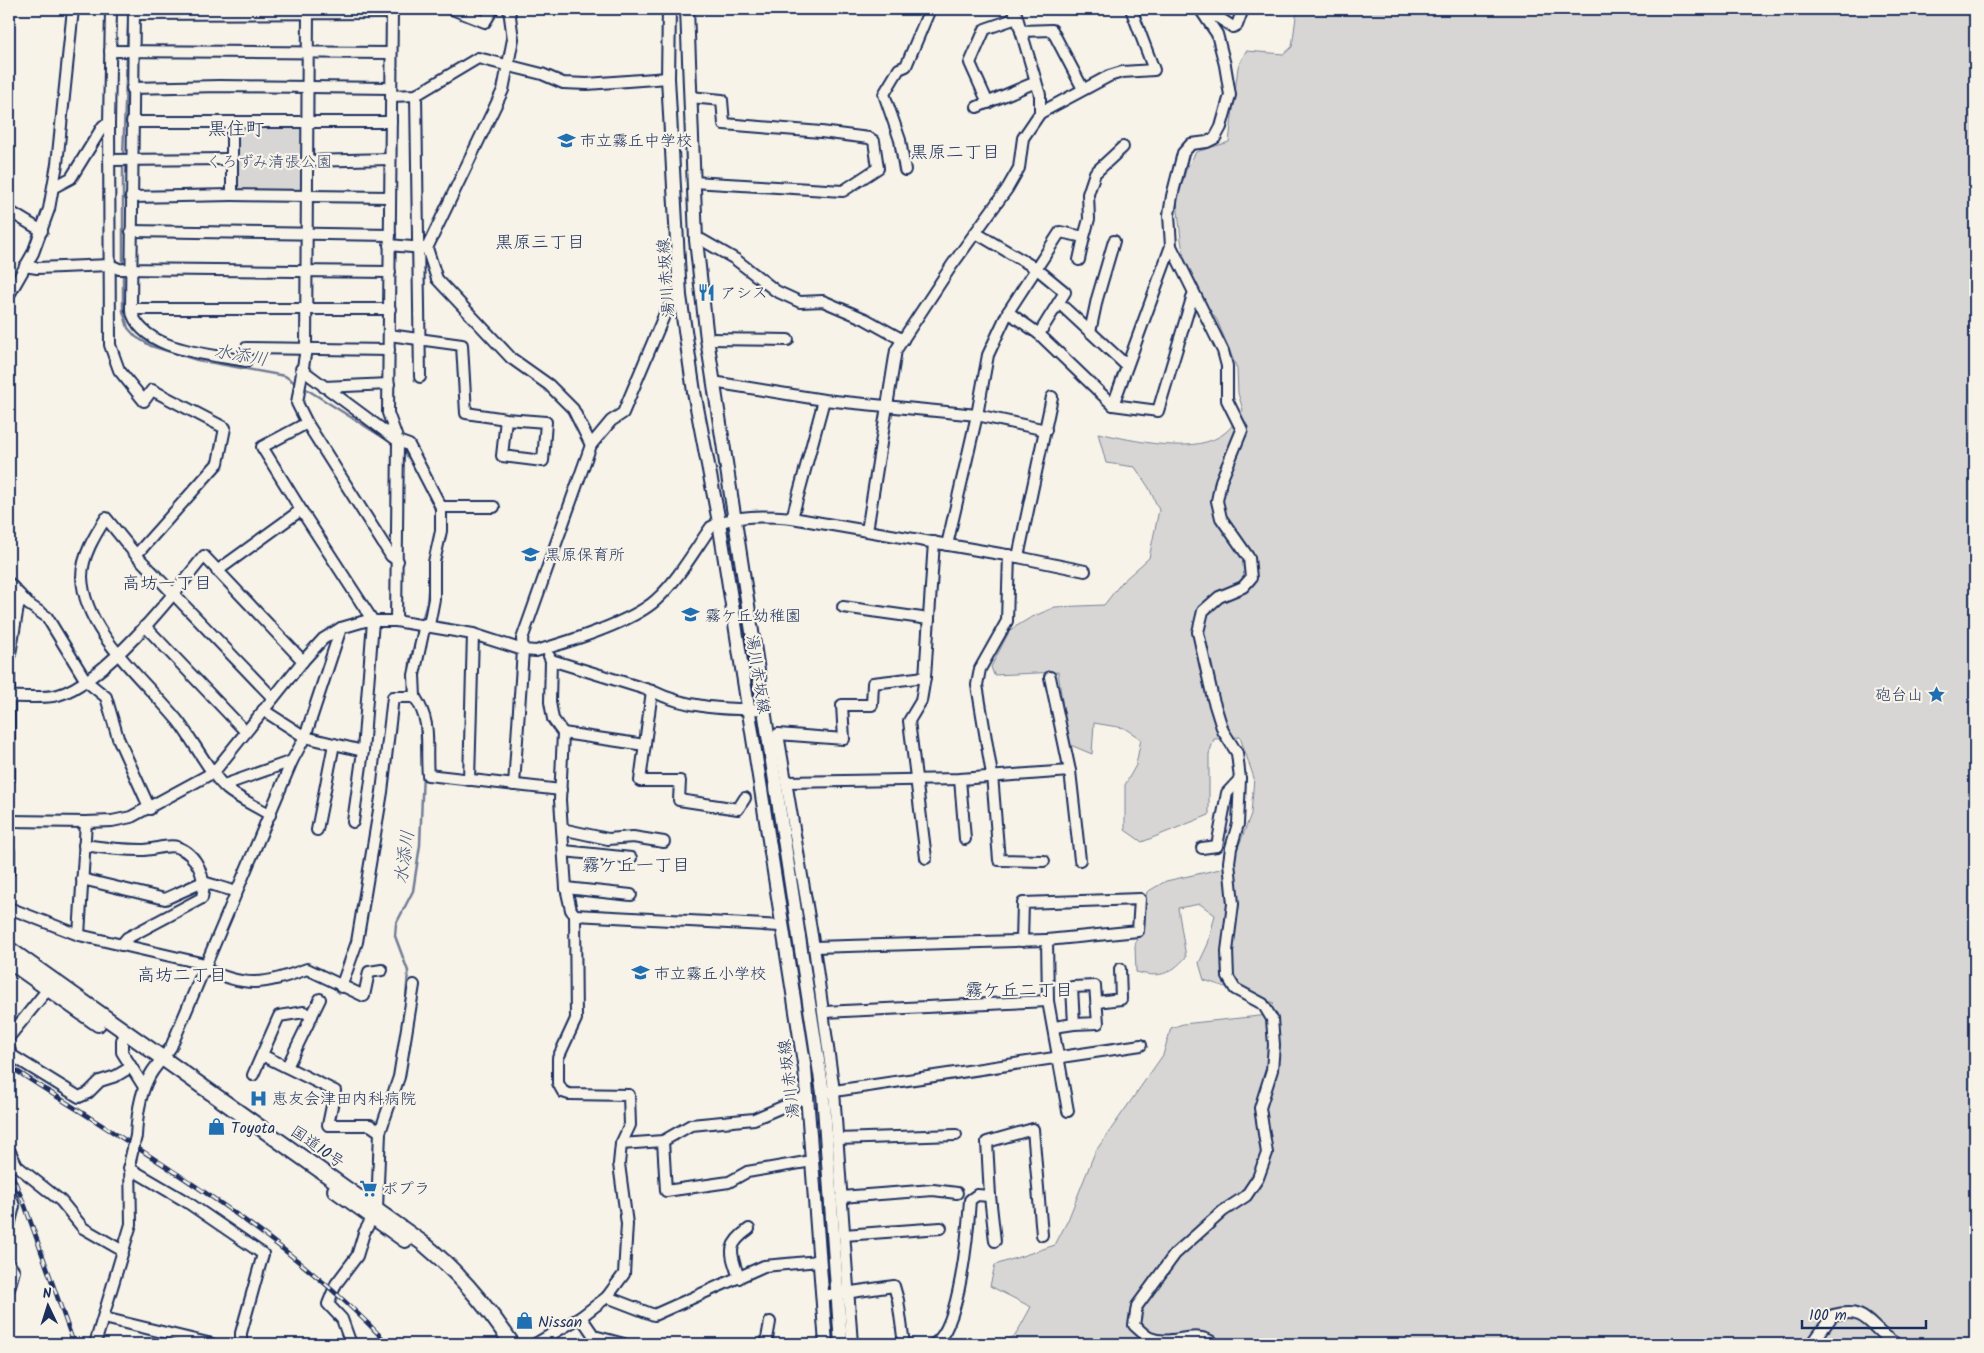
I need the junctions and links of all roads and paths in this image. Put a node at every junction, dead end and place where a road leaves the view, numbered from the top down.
1 (73, 9) edge
2 (111, 9) edge
3 (452, 9) edge
4 (493, 9) edge
5 (509, 9) edge
6 (668, 9) edge
7 (687, 9) edge
8 (930, 9) edge
9 (1131, 9) edge
10 (1200, 9) edge
11 (1243, 9) edge
12 (392, 11) edge
13 (134, 12) edge
14 (308, 12) edge
15 (1015, 14) edge
16 (1206, 19) junction
17 (1021, 31) junction
18 (128, 50) junction
19 (110, 51) junction
20 (308, 52) junction
21 (391, 53) junction
22 (509, 66) junction
23 (668, 78) junction
24 (1036, 82) junction
25 (132, 88) junction
26 (308, 88) junction
27 (1083, 89) junction
28 (391, 92) junction
29 (416, 95) junction
30 (690, 96) junction
31 (988, 103) junction
32 (977, 107) dead end
33 (1040, 113) junction
34 (132, 122) junction
35 (232, 122) junction
36 (307, 122) junction
37 (391, 122) junction
38 (109, 124) junction
39 (1122, 147) dead end
40 (232, 159) junction
41 (390, 159) junction
42 (109, 160) junction
43 (131, 160) junction
44 (307, 161) junction
45 (905, 170) dead end
46 (693, 182) junction
47 (54, 187) junction
48 (232, 195) junction
49 (131, 197) junction
50 (307, 197) junction
51 (390, 197) junction
52 (9, 211) edge
53 (42, 231) junction
54 (131, 231) junction
55 (307, 234) junction
56 (976, 234) junction
57 (1084, 237) junction
58 (390, 240) junction
59 (696, 240) junction
60 (1114, 241) dead end
61 (1171, 246) junction
62 (422, 248) junction
63 (1079, 260) dead end
64 (25, 266) junction
65 (121, 268) junction
66 (1037, 269) junction
67 (307, 271) junction
68 (390, 272) junction
69 (12, 282) edge
70 (9, 295) edge
71 (1193, 295) junction
72 (680, 296) junction
73 (1059, 303) junction
74 (131, 308) junction
75 (390, 309) junction
76 (307, 310) junction
77 (1008, 312) junction
78 (1090, 332) junction
79 (1039, 334) junction
80 (389, 335) junction
81 (419, 339) junction
82 (707, 339) junction
83 (788, 340) dead end
84 (904, 340) junction
85 (306, 349) junction
86 (389, 350) junction
87 (1127, 366) junction
88 (301, 369) junction
89 (420, 377) dead end
90 (713, 382) junction
91 (389, 384) junction
92 (324, 386) junction
93 (1052, 396) dead end
94 (824, 400) junction
95 (888, 405) junction
96 (1113, 405) junction
97 (977, 415) junction
98 (506, 419) junction
99 (307, 423) junction
100 (1046, 430) junction
101 (398, 441) junction
102 (591, 445) junction
103 (441, 507) junction
104 (494, 507) dead end
105 (301, 510) junction
106 (792, 518) junction
107 (734, 520) junction
108 (719, 522) junction
109 (867, 530) junction
110 (934, 542) junction
111 (948, 545) junction
112 (136, 555) junction
113 (1014, 556) junction
114 (398, 561) junction
115 (217, 571) junction
116 (1086, 571) dead end
117 (9, 583) edge
118 (174, 594) junction
119 (20, 595) junction
120 (843, 607) dead end
121 (929, 619) junction
122 (373, 621) junction
123 (396, 621) junction
124 (427, 624) junction
125 (145, 626) junction
126 (341, 628) junction
127 (473, 634) junction
128 (546, 648) junction
129 (523, 650) junction
130 (118, 654) junction
131 (551, 660) junction
132 (303, 661) junction
133 (925, 677) junction
134 (1050, 677) dead end
135 (86, 681) junction
136 (652, 691) junction
137 (9, 695) edge
138 (415, 697) junction
139 (273, 698) junction
140 (9, 702) edge
141 (748, 709) junction
142 (764, 709) junction
143 (263, 710) junction
144 (245, 731) junction
145 (563, 733) junction
146 (305, 738) junction
147 (334, 744) junction
148 (645, 745) junction
149 (363, 751) junction
150 (292, 761) junction
151 (1070, 771) junction
152 (214, 772) junction
153 (992, 775) junction
154 (9, 779) edge
155 (917, 779) junction
156 (960, 779) junction
157 (1240, 779) junction
158 (469, 780) junction
159 (786, 782) junction
160 (224, 785) junction
161 (514, 785) junction
162 (560, 790) junction
163 (745, 798) dead end
164 (150, 809) junction
165 (270, 814) junction
166 (9, 821) edge
167 (86, 822) junction
168 (353, 822) dead end
169 (562, 829) junction
170 (317, 830) dead end
171 (965, 839) dead end
172 (664, 842) dead end
173 (84, 846) junction
174 (1202, 848) dead end
175 (564, 851) junction
176 (9, 852) edge
177 (631, 858) dead end
178 (926, 858) dead end
179 (1080, 860) dead end
180 (1044, 861) dead end
181 (9, 871) edge
182 (82, 879) junction
183 (202, 882) junction
184 (566, 888) junction
185 (237, 892) junction
186 (630, 895) dead end
187 (9, 908) edge
188 (575, 915) junction
189 (782, 926) junction
190 (79, 935) junction
191 (1047, 940) junction
192 (1022, 941) junction
193 (121, 945) junction
194 (814, 947) junction
195 (9, 949) edge
196 (9, 961) edge
197 (204, 966) junction
198 (1120, 969) dead end
199 (382, 970) dead end
200 (414, 985) dead end
201 (341, 986) junction
202 (48, 989) junction
203 (320, 999) dead end
204 (1048, 1001) junction
205 (1097, 1002) junction
206 (824, 1012) junction
207 (312, 1016) junction
208 (1074, 1024) junction
209 (1054, 1027) junction
210 (9, 1037) edge
211 (122, 1040) junction
212 (1141, 1046) dead end
213 (9, 1048) edge
214 (262, 1054) junction
215 (1059, 1059) junction
216 (161, 1062) junction
217 (287, 1066) junction
218 (131, 1067) junction
219 (253, 1075) dead end
220 (144, 1087) junction
221 (828, 1092) junction
222 (808, 1096) junction
223 (1068, 1111) dead end
224 (380, 1132) junction
225 (956, 1135) dead end
226 (837, 1139) junction
227 (663, 1141) junction
228 (621, 1144) junction
229 (9, 1150) edge
230 (812, 1161) junction
231 (130, 1164) junction
232 (13, 1169) edge
233 (9, 1191) edge
234 (957, 1193) dead end
235 (990, 1196) junction
236 (841, 1197) junction
237 (374, 1213) junction
238 (9, 1226) edge
239 (942, 1228) dead end
240 (749, 1229) dead end
241 (844, 1235) junction
242 (1042, 1235) dead end
243 (995, 1241) dead end
244 (123, 1251) junction
245 (819, 1261) junction
246 (9, 1264) edge
247 (739, 1278) junction
248 (9, 1289) edge
249 (843, 1292) junction
250 (823, 1296) junction
251 (607, 1297) junction
252 (581, 1317) junction
253 (104, 1318) junction
254 (770, 1322) dead end
255 (95, 1344) edge
256 (212, 1344) edge
257 (241, 1344) edge
258 (351, 1344) edge
259 (502, 1344) edge
260 (512, 1344) edge
261 (535, 1344) edge
262 (624, 1344) edge
263 (766, 1344) edge
264 (826, 1344) edge
265 (841, 1344) edge
266 (852, 1344) edge
267 (904, 1344) edge
268 (934, 1344) edge
269 (1215, 1344) edge
270 (1812, 1344) edge
271 (1897, 1344) edge

1 - 47 street
2 - 19 street
3 - 4 street
5 - 22 street
6 - 23 main road, 湯川赤坂線
7 - 30 main road, 湯川赤坂線
8 - 45 street
9 - 27 street
10 - 16 street
11 - 16 street
12 - 14 street
12 - 21 street
13 - 14 street
13 - 18 street
14 - 20 street
15 - 17 street
15 - 31 street
16 - 61 street
17 - 24 street
17 - 27 street
18 - 19 street
18 - 20 street
18 - 25 street
19 - 38 street
20 - 21 street
20 - 26 street
21 - 28 street
22 - 23 street
22 - 29 street
22 - 62 street
23 - 72 main road, 湯川赤坂線
24 - 31 street
24 - 33 street
25 - 26 street
25 - 34 street
26 - 28 street
26 - 36 street
27 - 33 street
28 - 29 street
28 - 37 street
29 - 62 street
30 - 46 main road, 湯川赤坂線
30 - 46 street
31 - 32 street
33 - 56 street
34 - 35 street
34 - 43 street
35 - 36 street
35 - 40 street
36 - 37 street
36 - 44 street
37 - 41 street
38 - 42 street
38 - 47 street
39 - 57 street
40 - 43 street
40 - 48 street
41 - 44 street
41 - 51 street
42 - 43 street
42 - 65 street
43 - 49 street
44 - 50 street
46 - 59 main road, 湯川赤坂線
47 - 53 street
48 - 49 street
48 - 50 street
49 - 54 street
50 - 51 street
50 - 55 street
51 - 58 street
52 - 53 street
53 - 64 street
54 - 55 street
54 - 65 street
55 - 58 street
55 - 67 street
56 - 66 street
56 - 84 street
57 - 63 street
57 - 66 street
58 - 62 street
58 - 68 street
59 - 82 main road, 湯川赤坂線
59 - 84 street
60 - 78 street
61 - 71 street
61 - 87 street
62 - 81 street
62 - 102 street
64 - 65 street
64 - 69 street
65 - 67 street
65 - 74 street
65 - 112 street
66 - 73 street
66 - 77 street
67 - 68 street
67 - 76 street
68 - 75 street
69 - 70 street
71 - 96 street
71 - 157 street
72 - 102 street
72 - 108 main road, 湯川赤坂線
73 - 78 street
73 - 79 street
74 - 76 street
74 - 85 street
75 - 76 street
75 - 80 street
76 - 85 street
77 - 79 street
77 - 97 street
78 - 87 street
79 - 96 street
80 - 81 street
80 - 86 street
81 - 89 street
81 - 98 street
82 - 83 street
82 - 90 main road, 湯川赤坂線
84 - 95 street
85 - 86 street
85 - 88 street
86 - 91 street
87 - 96 street
88 - 92 street
88 - 99 street
90 - 94 street
90 - 107 main road, 湯川赤坂線
91 - 92 street
91 - 101 street
92 - 101 street
93 - 100 street
94 - 95 street
94 - 106 street
95 - 97 street
95 - 109 street
97 - 100 street
97 - 111 street
98 - 98 street
99 - 105 street
99 - 114 street
100 - 113 street
101 - 103 street
101 - 114 street
102 - 129 street
103 - 104 street
103 - 124 street
105 - 115 street
105 - 122 street
106 - 107 street
106 - 109 street
107 - 108 street
107 - 142 main road, 湯川赤坂線
108 - 128 street
108 - 141 main road, 湯川赤坂線
109 - 110 street
110 - 111 street
110 - 121 street
111 - 113 street
112 - 118 street
112 - 130 street
113 - 116 street
113 - 153 street
114 - 123 street
115 - 118 street
115 - 132 street
117 - 119 street
118 - 125 street
118 - 139 street
119 - 135 street
119 - 137 street
120 - 121 street
121 - 133 street
122 - 123 street
122 - 126 street
122 - 149 street
123 - 124 street
124 - 127 street
124 - 138 street
125 - 130 street
125 - 144 street
126 - 132 street
126 - 146 street
127 - 129 street
127 - 158 street
128 - 129 street
128 - 131 street
129 - 161 street
130 - 135 street
130 - 152 street
131 - 136 street
131 - 145 street
132 - 139 street
133 - 155 street
133 - 159 street
134 - 151 street
135 - 137 street
135 - 164 street
136 - 141 street
136 - 148 street
138 - 158 street
138 - 201 street
139 - 143 street
140 - 154 street
141 - 142 street
141 - 189 main road, 湯川赤坂線
142 - 221 main road, 湯川赤坂線
143 - 144 street
143 - 146 street
144 - 152 street
145 - 148 street
145 - 162 street
146 - 147 street
146 - 150 street
147 - 149 street
147 - 170 street
148 - 163 street
149 - 168 street
150 - 160 street
150 - 165 street
151 - 153 street
151 - 179 street
152 - 160 street
152 - 164 street
153 - 156 street
153 - 180 street
155 - 156 street
155 - 159 street
155 - 178 street
156 - 171 street
157 - 174 street
157 - 269 street
158 - 161 street
159 - 194 street
160 - 165 street
161 - 162 street
162 - 169 street
164 - 167 street
165 - 185 street
166 - 167 street
167 - 173 street
169 - 172 street
169 - 175 street
173 - 182 street
173 - 183 street
175 - 177 street
175 - 184 street
176 - 181 street
182 - 183 street
182 - 190 street
183 - 185 street
183 - 193 street
184 - 186 street
184 - 188 street
185 - 197 street
187 - 190 street
188 - 189 street
188 - 228 street
189 - 222 main road, 湯川赤坂線
190 - 193 street
191 - 192 street
191 - 192 street
191 - 204 street
192 - 194 street
193 - 197 street
194 - 206 street
195 - 216 highway, 国道10号
196 - 202 highway, 国道10号
197 - 201 street
197 - 216 street
198 - 205 street
199 - 201 street
200 - 224 street
202 - 210 street
202 - 211 highway, 国道10号
203 - 207 street
204 - 206 street
204 - 209 street
205 - 208 street
205 - 208 street
206 - 221 street
207 - 214 street
207 - 217 street
208 - 209 street
209 - 215 street
211 - 216 highway, 国道10号
211 - 218 street
212 - 215 street
213 - 218 street
214 - 217 street
214 - 219 street
215 - 221 street
215 - 223 street
216 - 220 street
216 - 237 highway, 国道10号
217 - 224 street
218 - 220 street
220 - 231 street, bridge
221 - 226 street
221 - 249 main road, 湯川赤坂線
222 - 227 street
222 - 230 main road, 湯川赤坂線
224 - 237 street
225 - 226 street
226 - 236 street
227 - 228 street
227 - 230 street
228 - 251 street
229 - 232 street
230 - 245 main road, 湯川赤坂線
231 - 244 street
231 - 257 street
232 - 244 street
233 - 238 street
234 - 236 street
235 - 242 street
235 - 243 street
235 - 268 street
236 - 241 street
237 - 258 street
237 - 259 highway, 国道10号
237 - 260 highway, 国道10号
239 - 241 street
240 - 247 street
241 - 249 street
244 - 253 street
245 - 247 street
245 - 250 main road, 湯川赤坂線
246 - 248 street
247 - 251 street
249 - 250 street
249 - 265 main road, 湯川赤坂線
249 - 266 street
249 - 267 street
250 - 264 main road, 湯川赤坂線
251 - 252 street
252 - 261 street
252 - 262 street
253 - 255 street
253 - 256 street
254 - 263 street
270 - 271 street

